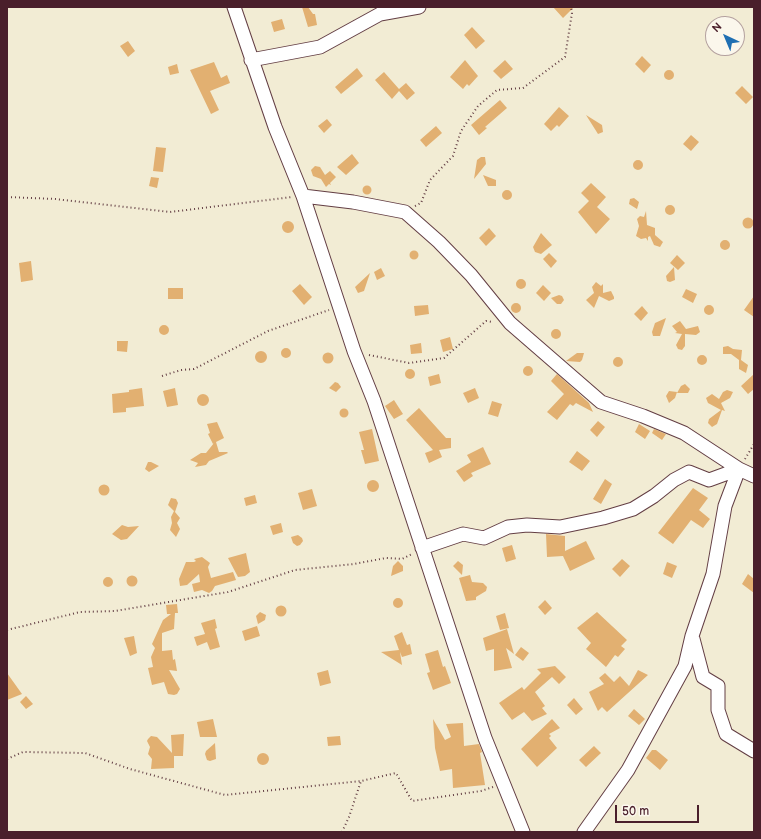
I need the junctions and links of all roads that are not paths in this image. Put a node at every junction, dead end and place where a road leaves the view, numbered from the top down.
1 (234, 7) edge
2 (418, 7) edge
3 (251, 60) junction
4 (303, 196) junction
5 (739, 469) junction
6 (754, 476) edge
7 (422, 548) junction
8 (692, 636) junction
9 (754, 752) edge
10 (523, 832) edge
11 (584, 832) edge

1 - 3 street
2 - 3 street
3 - 4 street
4 - 5 street
4 - 7 street
5 - 6 street
5 - 7 street
5 - 8 street
7 - 10 street
8 - 9 street
8 - 11 street

